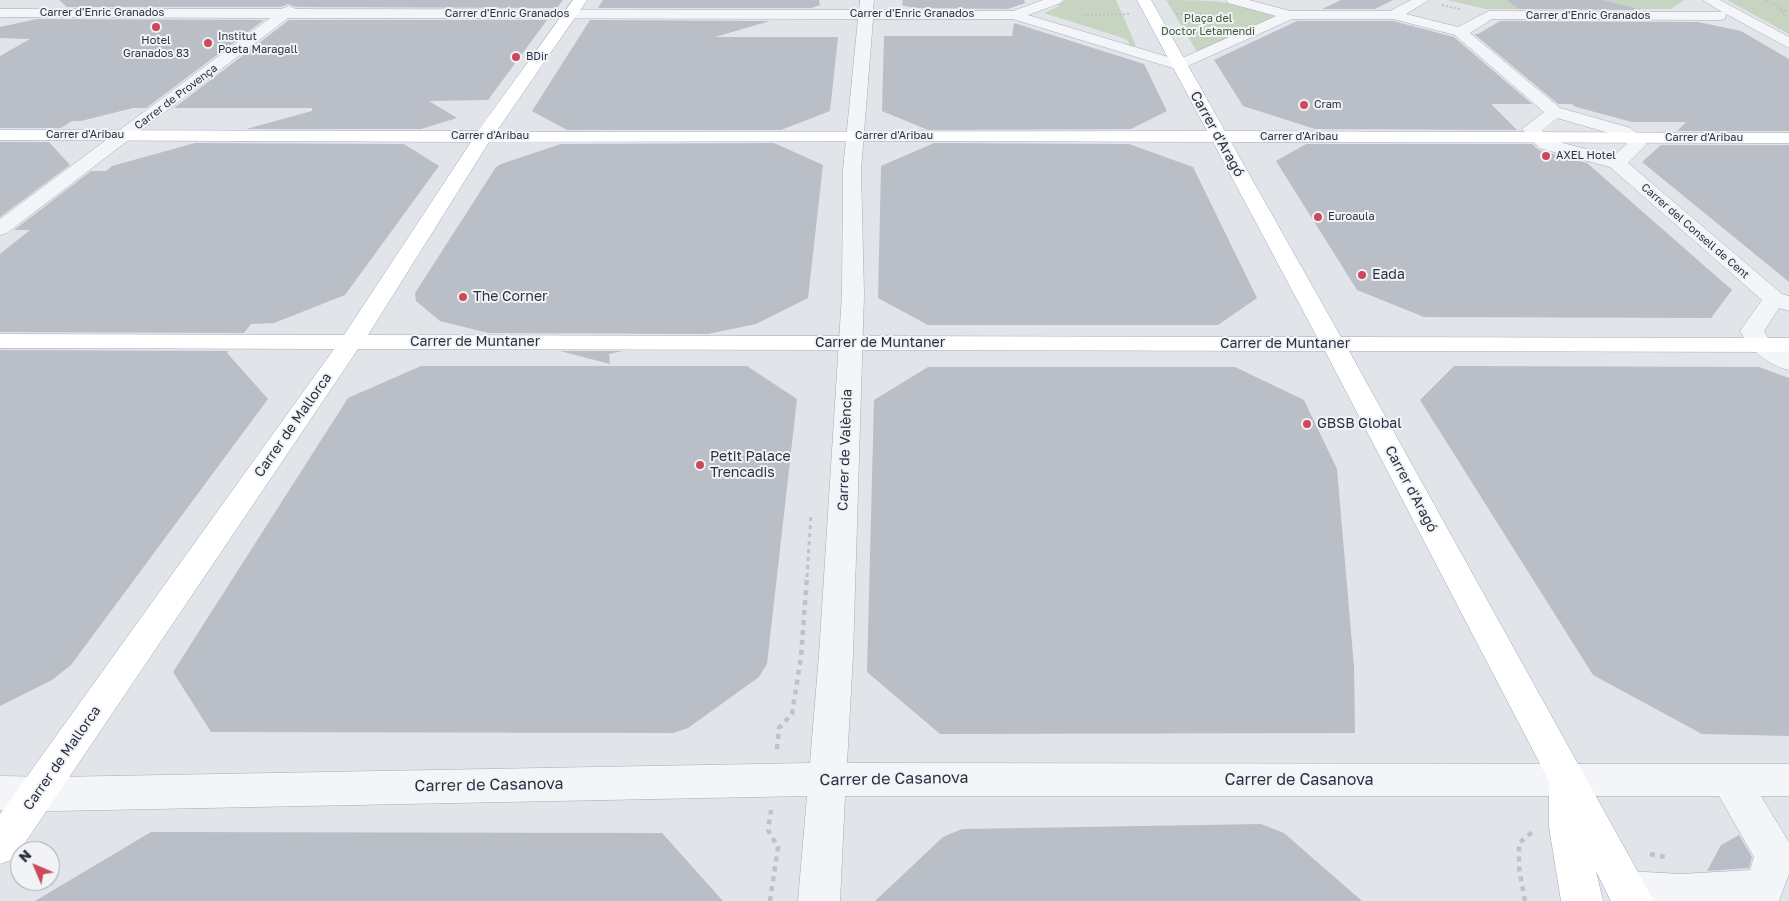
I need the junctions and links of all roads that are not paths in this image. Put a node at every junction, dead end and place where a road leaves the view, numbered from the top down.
1 (21, 0) edge
2 (303, 0) edge
3 (1056, 0) edge
4 (1144, 0) edge
5 (1233, 0) edge
6 (1422, 0) edge
7 (1710, 0) edge
8 (575, 7) edge
9 (867, 7) edge
10 (0, 12) edge
11 (285, 13) junction
12 (1014, 15) junction
13 (1290, 15) junction
14 (1393, 15) junction
15 (1720, 16) dead end
16 (1460, 32) junction
17 (1789, 43) edge
18 (1179, 65) junction
19 (1554, 112) junction
20 (0, 135) edge
21 (125, 136) junction
22 (484, 136) junction
23 (855, 137) junction
24 (1218, 137) junction
25 (1538, 138) junction
26 (1633, 138) junction
27 (1789, 138) edge
28 (1616, 163) junction
29 (0, 229) edge
30 (1781, 301) edge
31 (1759, 334) junction
32 (0, 342) edge
33 (351, 342) junction
34 (850, 343) junction
35 (1333, 344) junction
36 (1789, 345) edge
37 (1789, 363) edge
38 (828, 780) junction
39 (1567, 780) junction
40 (1730, 780) junction
41 (1789, 780) edge
42 (0, 793) edge
43 (38, 794) junction
44 (0, 846) edge
45 (1630, 896) edge
46 (819, 901) edge
47 (1582, 901) edge

1 - 10 street
2 - 11 street, Carrer de Provença
3 - 12 street
4 - 18 main road, Carrer d'Aragó
5 - 13 street
6 - 14 street
7 - 17 street
8 - 9 street, Carrer d'Enric Granados
8 - 11 street, Carrer d'Enric Granados
8 - 22 main road, Carrer de Mallorca
9 - 12 street, Carrer d'Enric Granados
9 - 23 street, Carrer de València
10 - 11 street, Carrer d'Enric Granados
11 - 21 street, Carrer de Provença
12 - 18 street
13 - 14 street
13 - 18 street
14 - 16 street
15 - 16 street, Carrer d'Enric Granados
16 - 19 street
18 - 24 main road, Carrer d'Aragó
19 - 25 street
19 - 26 street
20 - 21 main road, Carrer d'Aribau
21 - 22 main road, Carrer d'Aribau
21 - 29 street, Carrer de Provença
22 - 23 main road, Carrer d'Aribau
22 - 33 main road, Carrer de Mallorca
23 - 24 main road, Carrer d'Aribau
23 - 34 street, Carrer de València
24 - 25 main road, Carrer d'Aribau
24 - 35 main road, Carrer d'Aragó
25 - 26 main road, Carrer d'Aribau
25 - 28 street, Carrer del Consell de Cent
26 - 27 main road, Carrer d'Aribau
26 - 28 street
28 - 30 street, Carrer del Consell de Cent
30 - 31 street, Carrer del Consell de Cent
31 - 35 main road, Carrer de Muntaner
31 - 36 main road, Carrer de Muntaner
31 - 37 street
32 - 33 main road, Carrer de Muntaner
33 - 34 main road, Carrer de Muntaner
33 - 43 main road, Carrer de Mallorca
34 - 35 main road, Carrer de Muntaner
34 - 38 street, Carrer de València
35 - 39 main road, Carrer d'Aragó
38 - 39 street, Carrer de Casanova
38 - 43 street, Carrer de Casanova
38 - 46 street, Carrer de València
39 - 40 street, Carrer de Casanova
39 - 45 main road, Carrer d'Aragó
39 - 47 main road
40 - 41 street, Carrer de Casanova
40 - 45 street
42 - 43 street, Carrer de Casanova
43 - 44 main road, Carrer de Mallorca

